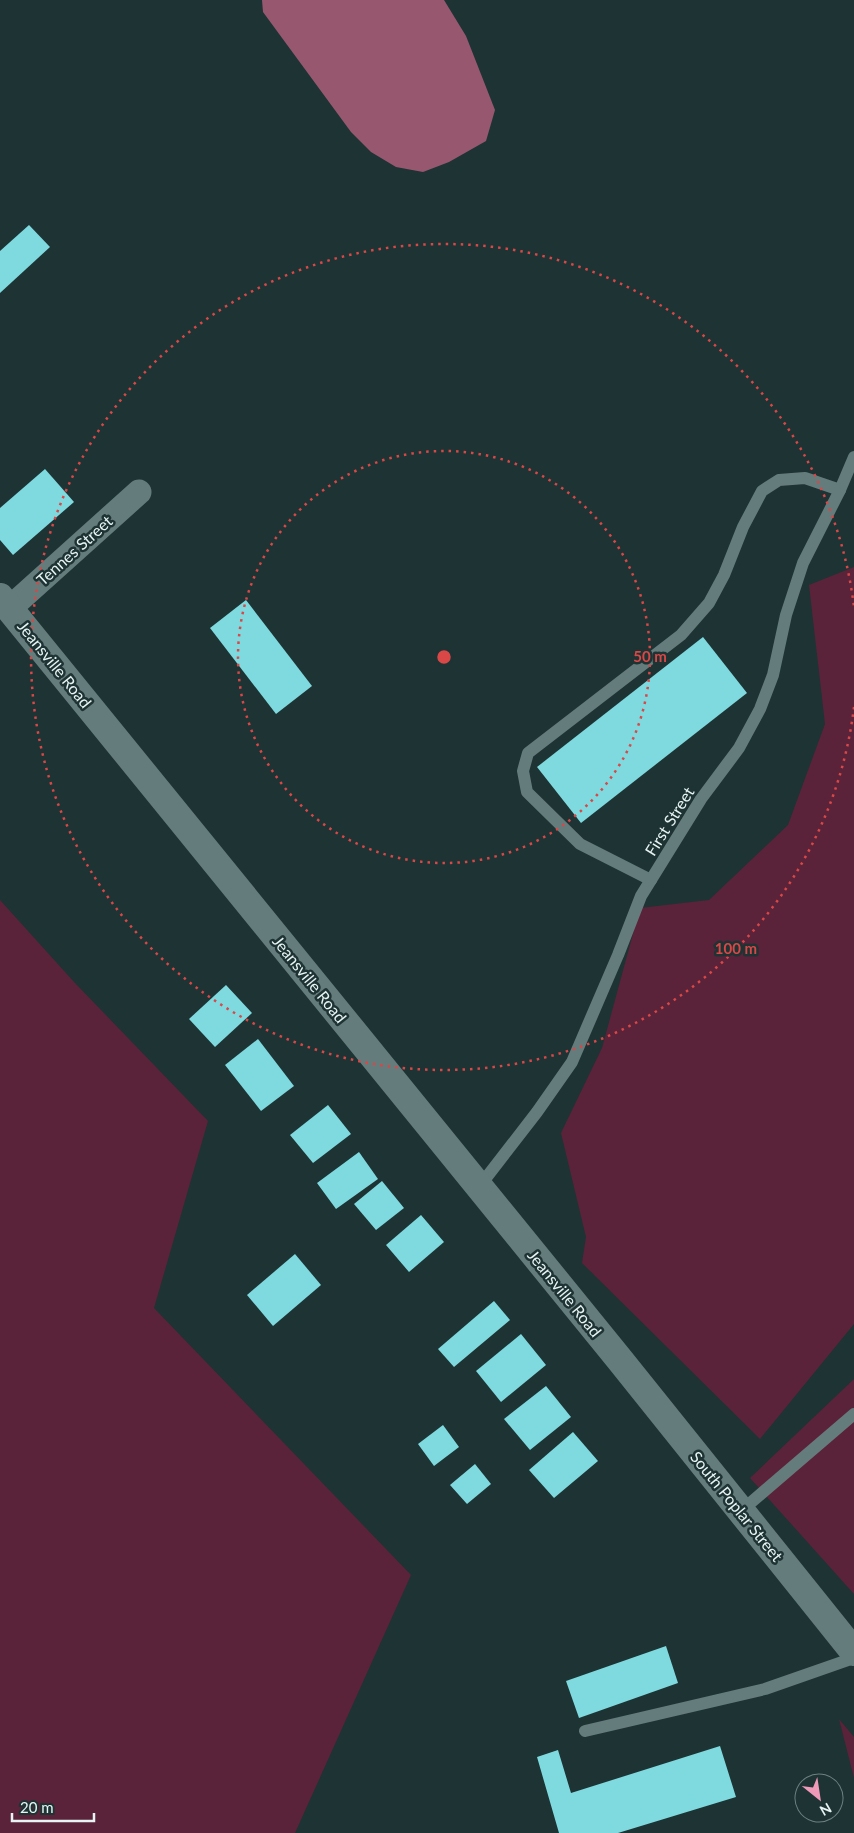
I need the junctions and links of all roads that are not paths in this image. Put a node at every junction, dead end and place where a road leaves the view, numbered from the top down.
1 (854, 457) edge
2 (840, 490) junction
3 (139, 492) dead end
4 (5, 603) edge
5 (650, 880) junction
6 (479, 1187) junction
7 (620, 1360) joint
8 (854, 1414) edge
9 (741, 1511) junction
10 (854, 1652) edge
11 (854, 1658) edge
12 (585, 1731) dead end

1 - 2 lane, First Street
2 - 5 lane, First Street
2 - 5 lane
3 - 4 street, Tennes Street
4 - 6 street, Jeansville Road
5 - 6 lane, First Street
6 - 7 street, Jeansville Road
7 - 9 street, South Poplar Street
8 - 9 lane
9 - 10 street, South Poplar Street
11 - 12 lane

